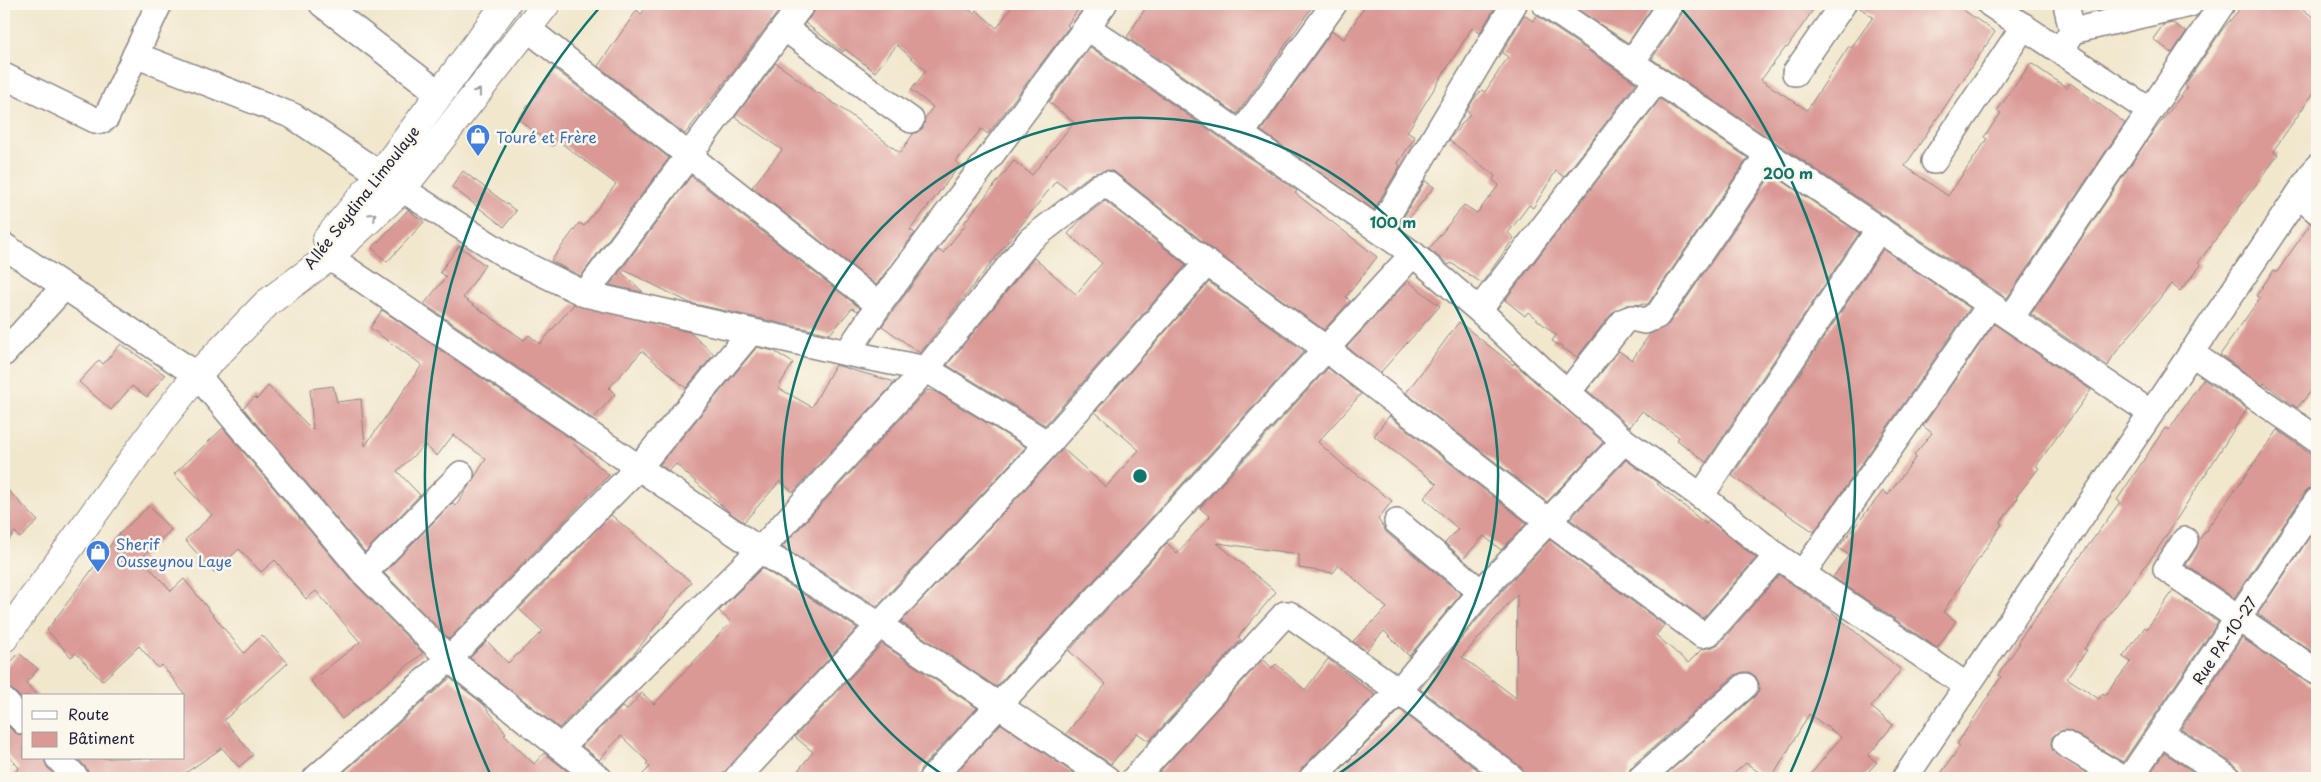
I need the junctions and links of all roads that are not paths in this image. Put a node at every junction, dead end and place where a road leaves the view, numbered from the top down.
1 (159, 4) edge
2 (322, 4) edge
3 (506, 4) edge
4 (546, 4) edge
5 (802, 4) edge
6 (1104, 4) edge
7 (1334, 4) edge
8 (1514, 4) edge
9 (1545, 4) edge
10 (1671, 4) edge
11 (1842, 4) edge
12 (1990, 4) edge
13 (2066, 4) edge
14 (2190, 4) edge
15 (2222, 4) edge
16 (2024, 26) junction
17 (1087, 27) junction
18 (784, 28) junction
19 (528, 29) junction
20 (2066, 41) junction
21 (135, 55) junction
22 (1632, 62) junction
23 (1795, 73) dead end
24 (4, 76) edge
25 (1657, 80) junction
26 (440, 94) junction
27 (2150, 111) junction
28 (911, 120) dead end
29 (1241, 134) junction
30 (1768, 154) junction
31 (689, 156) junction
32 (1934, 161) dead end
33 (2317, 167) edge
34 (391, 182) junction
35 (2298, 195) junction
36 (2317, 211) edge
37 (1879, 229) junction
38 (1379, 230) junction
39 (4, 246) edge
40 (1413, 254) junction
41 (329, 256) junction
42 (1207, 263) junction
43 (296, 280) junction
44 (64, 287) junction
45 (585, 294) junction
46 (1990, 304) junction
47 (879, 305) junction
48 (1479, 310) junction
49 (2011, 318) junction
50 (751, 332) junction
51 (1325, 348) junction
52 (4, 352) edge
53 (847, 353) junction
54 (2192, 353) junction
55 (926, 369) junction
56 (197, 376) junction
57 (1568, 392) junction
58 (2151, 413) junction
59 (2317, 439) edge
60 (1624, 441) junction
61 (1048, 444) junction
62 (639, 467) junction
63 (461, 474) dead end
64 (1701, 496) junction
65 (2317, 501) edge
66 (1548, 521) junction
67 (1397, 522) dead end
68 (2185, 540) dead end
69 (760, 550) junction
70 (1777, 556) junction
71 (364, 573) junction
72 (1802, 574) junction
73 (1481, 592) junction
74 (2238, 618) junction
75 (878, 624) junction
76 (4, 638) edge
77 (449, 659) junction
78 (2317, 672) edge
79 (1745, 686) dead end
80 (1967, 686) junction
81 (1399, 690) junction
82 (4, 701) edge
83 (997, 706) junction
84 (22, 720) edge
85 (2161, 733) junction
86 (2065, 744) dead end
87 (561, 747) junction
88 (60, 760) edge
89 (1494, 773) edge
90 (76, 778) edge
91 (316, 778) edge
92 (599, 778) edge
93 (737, 778) edge
94 (932, 778) edge
95 (1106, 778) edge
96 (1135, 778) edge
97 (1312, 778) edge
98 (1641, 778) edge
99 (1905, 778) edge
100 (2122, 778) edge
101 (2130, 778) edge
102 (2228, 778) edge

1 - 21 street
2 - 26 street
3 - 26 main road, Allée Seydina Limoulaye
4 - 19 main road, Allée Seydina Limoulaye
5 - 18 street
6 - 17 street
7 - 29 street
8 - 38 street
9 - 22 street
10 - 22 street
11 - 23 street
12 - 16 street
13 - 20 street
14 - 20 street
15 - 27 street
16 - 20 street
16 - 32 street
17 - 29 street
17 - 47 street
18 - 28 street
18 - 31 street
19 - 31 street
34 -> 19 main road, Allée Seydina Limoulaye
20 - 27 street
21 - 24 street
21 - 34 street
22 - 25 street
25 - 30 street
25 - 48 street
26 - 34 main road, Allée Seydina Limoulaye
27 - 49 street
29 - 38 street
30 - 37 street
30 - 57 street
31 - 45 street
31 - 47 street
33 - 35 street
41 -> 34 main road, Allée Seydina Limoulaye
34 - 43 main road, Allée Seydina Limoulaye
34 - 45 street
35 - 36 street
35 - 54 street
37 - 46 street
37 - 64 street
38 - 40 street
39 - 44 street
40 - 48 street
40 - 51 street
41 - 43 main road, Allée Seydina Limoulaye
41 - 62 street
42 - 51 street
42 - 55 street
42 - 61 street
43 - 56 main road
44 - 52 street
44 - 56 street
45 - 50 street
46 - 49 street
46 - 72 street
47 - 53 street
48 - 57 street
49 - 58 street
50 - 53 street
50 - 62 street
51 - 66 street
51 - 83 street
53 - 55 street
54 - 58 street
54 - 59 street
55 - 61 street
55 - 69 street
56 - 71 street
56 - 76 main road
57 - 60 street
58 - 80 street
60 - 64 street
60 - 66 street
61 - 75 street
62 - 69 street
62 - 77 street
63 - 71 street
64 - 70 street
65 - 74 street, Rue PA-10-27
66 - 70 street
66 - 73 street
67 - 73 street
68 - 74 street
69 - 75 street
69 - 87 street
70 - 72 street
71 - 77 street
72 - 80 street
73 - 81 street
74 - 78 street
74 - 85 street, Rue PA-10-27
75 - 83 street
75 - 93 street
77 - 87 street
77 - 91 street
79 - 98 street
80 - 99 street
81 - 89 street
81 - 96 street
81 - 97 street
82 - 84 street
83 - 94 street
83 - 95 street
85 - 101 street, Rue PA-10-27
85 - 102 street
86 - 100 street
87 - 92 street
88 - 90 street

